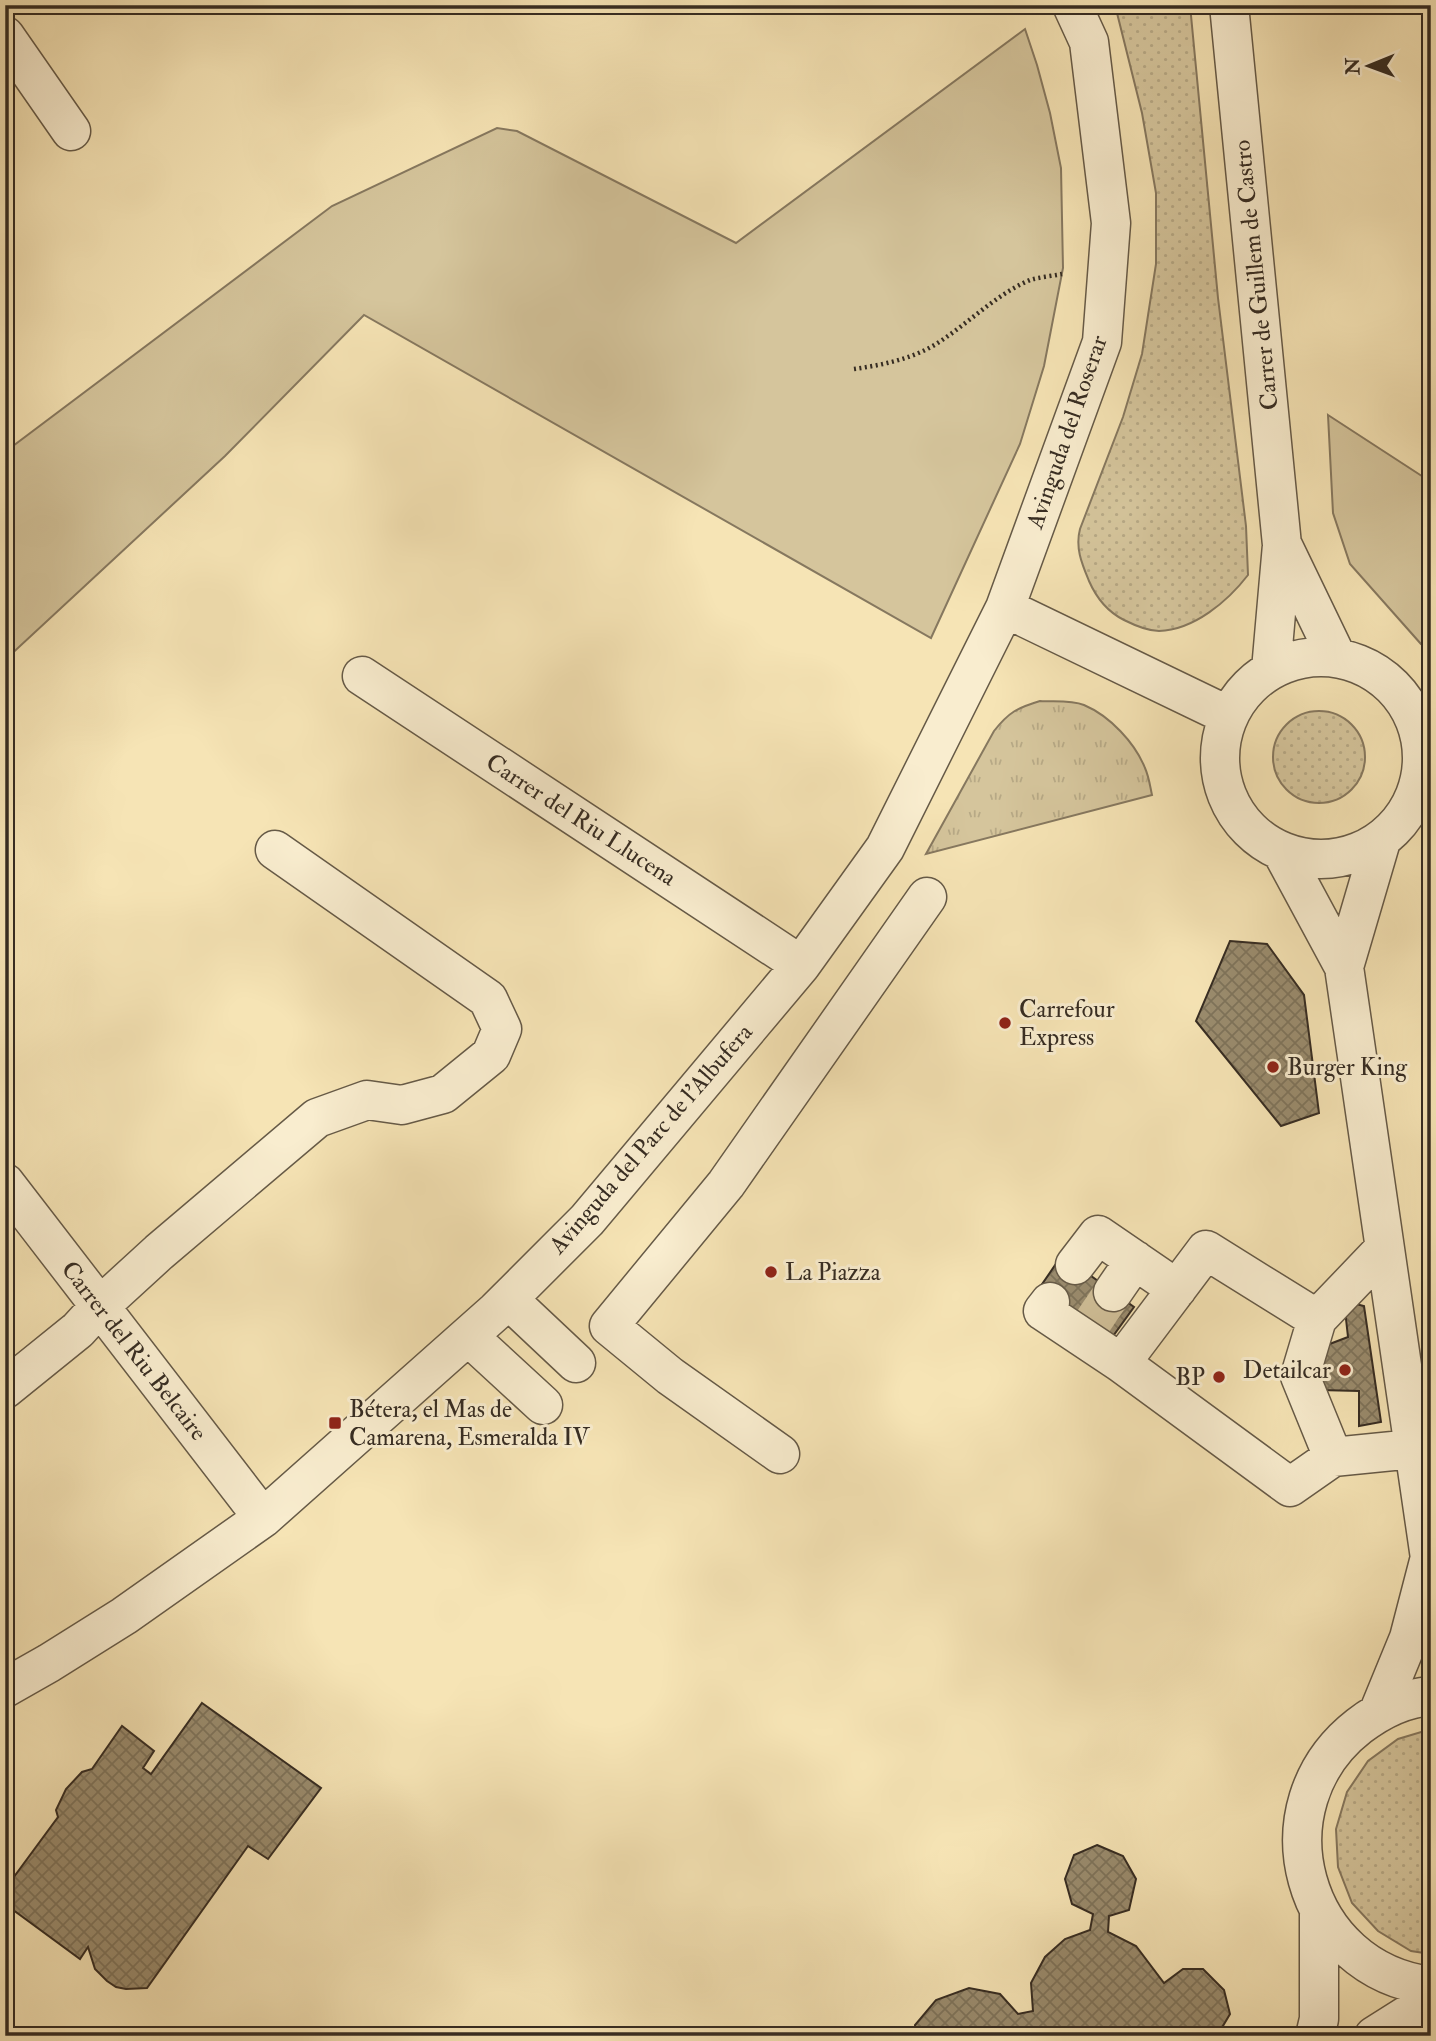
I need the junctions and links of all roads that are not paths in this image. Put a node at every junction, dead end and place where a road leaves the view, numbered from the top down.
1 (1072, 5) edge
2 (1229, 5) edge
3 (5, 36) edge
4 (71, 131) dead end
5 (1282, 545) junction
6 (1004, 608) junction
7 (1337, 658) junction
8 (1271, 670) junction
9 (362, 676) dead end
10 (1418, 695) edge
11 (1229, 716) junction
12 (1381, 841) junction
13 (275, 850) dead end
14 (1282, 852) junction
15 (927, 897) dead end
16 (801, 965) junction
17 (1344, 967) junction
18 (5, 1183) edge
19 (1384, 1249) junction
20 (1135, 1260) junction
21 (1075, 1265) dead end
22 (1177, 1289) junction
23 (1113, 1292) tunnel mouth
24 (508, 1299) junction
25 (1050, 1302) dead end
26 (99, 1307) junction
27 (1317, 1320) junction
28 (468, 1336) junction
29 (576, 1363) dead end
30 (1121, 1363) junction
31 (5, 1389) edge
32 (543, 1405) dead end
33 (1413, 1448) junction
34 (780, 1454) dead end
35 (1333, 1457) junction
36 (263, 1518) junction
37 (1430, 1563) edge
38 (5, 1688) edge
39 (1431, 1696) edge
40 (1379, 1711) junction
41 (1319, 1912) junction
42 (1431, 1986) edge
43 (1431, 2000) edge
44 (1315, 2036) edge
45 (1374, 2036) edge

1 - 6 street, Avinguda del Roserar
2 - 5 street, Carrer de Guillem de Castro
3 - 4 street
5 - 7 street, Carrer de Guillem de Castro
5 - 8 street, Carrer de Guillem de Castro
6 - 11 street
6 - 16 street, Avinguda del Parc de l'Albufera
7 - 8 street
7 - 10 street
8 - 11 street
9 - 16 street, Carrer del Riu Llucena
10 - 12 street
11 - 14 street
12 - 14 street
12 - 17 street
13 - 26 street
14 - 17 street
15 - 34 street
16 - 24 street, Avinguda del Parc de l'Albufera
17 - 19 street
18 - 26 street, Carrer del Riu Belcaire
19 - 27 street
19 - 33 street
20 - 21 street
20 - 22 street
20 - 23 street
22 - 27 street
22 - 30 street
24 - 28 street, Avinguda del Parc de l'Albufera
24 - 29 street
25 - 30 street
26 - 31 street
26 - 36 street, Carrer del Riu Belcaire
27 - 35 street
28 - 32 street
28 - 36 street, Avinguda del Parc de l'Albufera
30 - 35 street
33 - 35 street
33 - 37 street
36 - 38 street, Avinguda del Parc de l'Albufera
37 - 40 street
39 - 40 street
40 - 41 street
41 - 42 street
41 - 44 street
43 - 45 street

